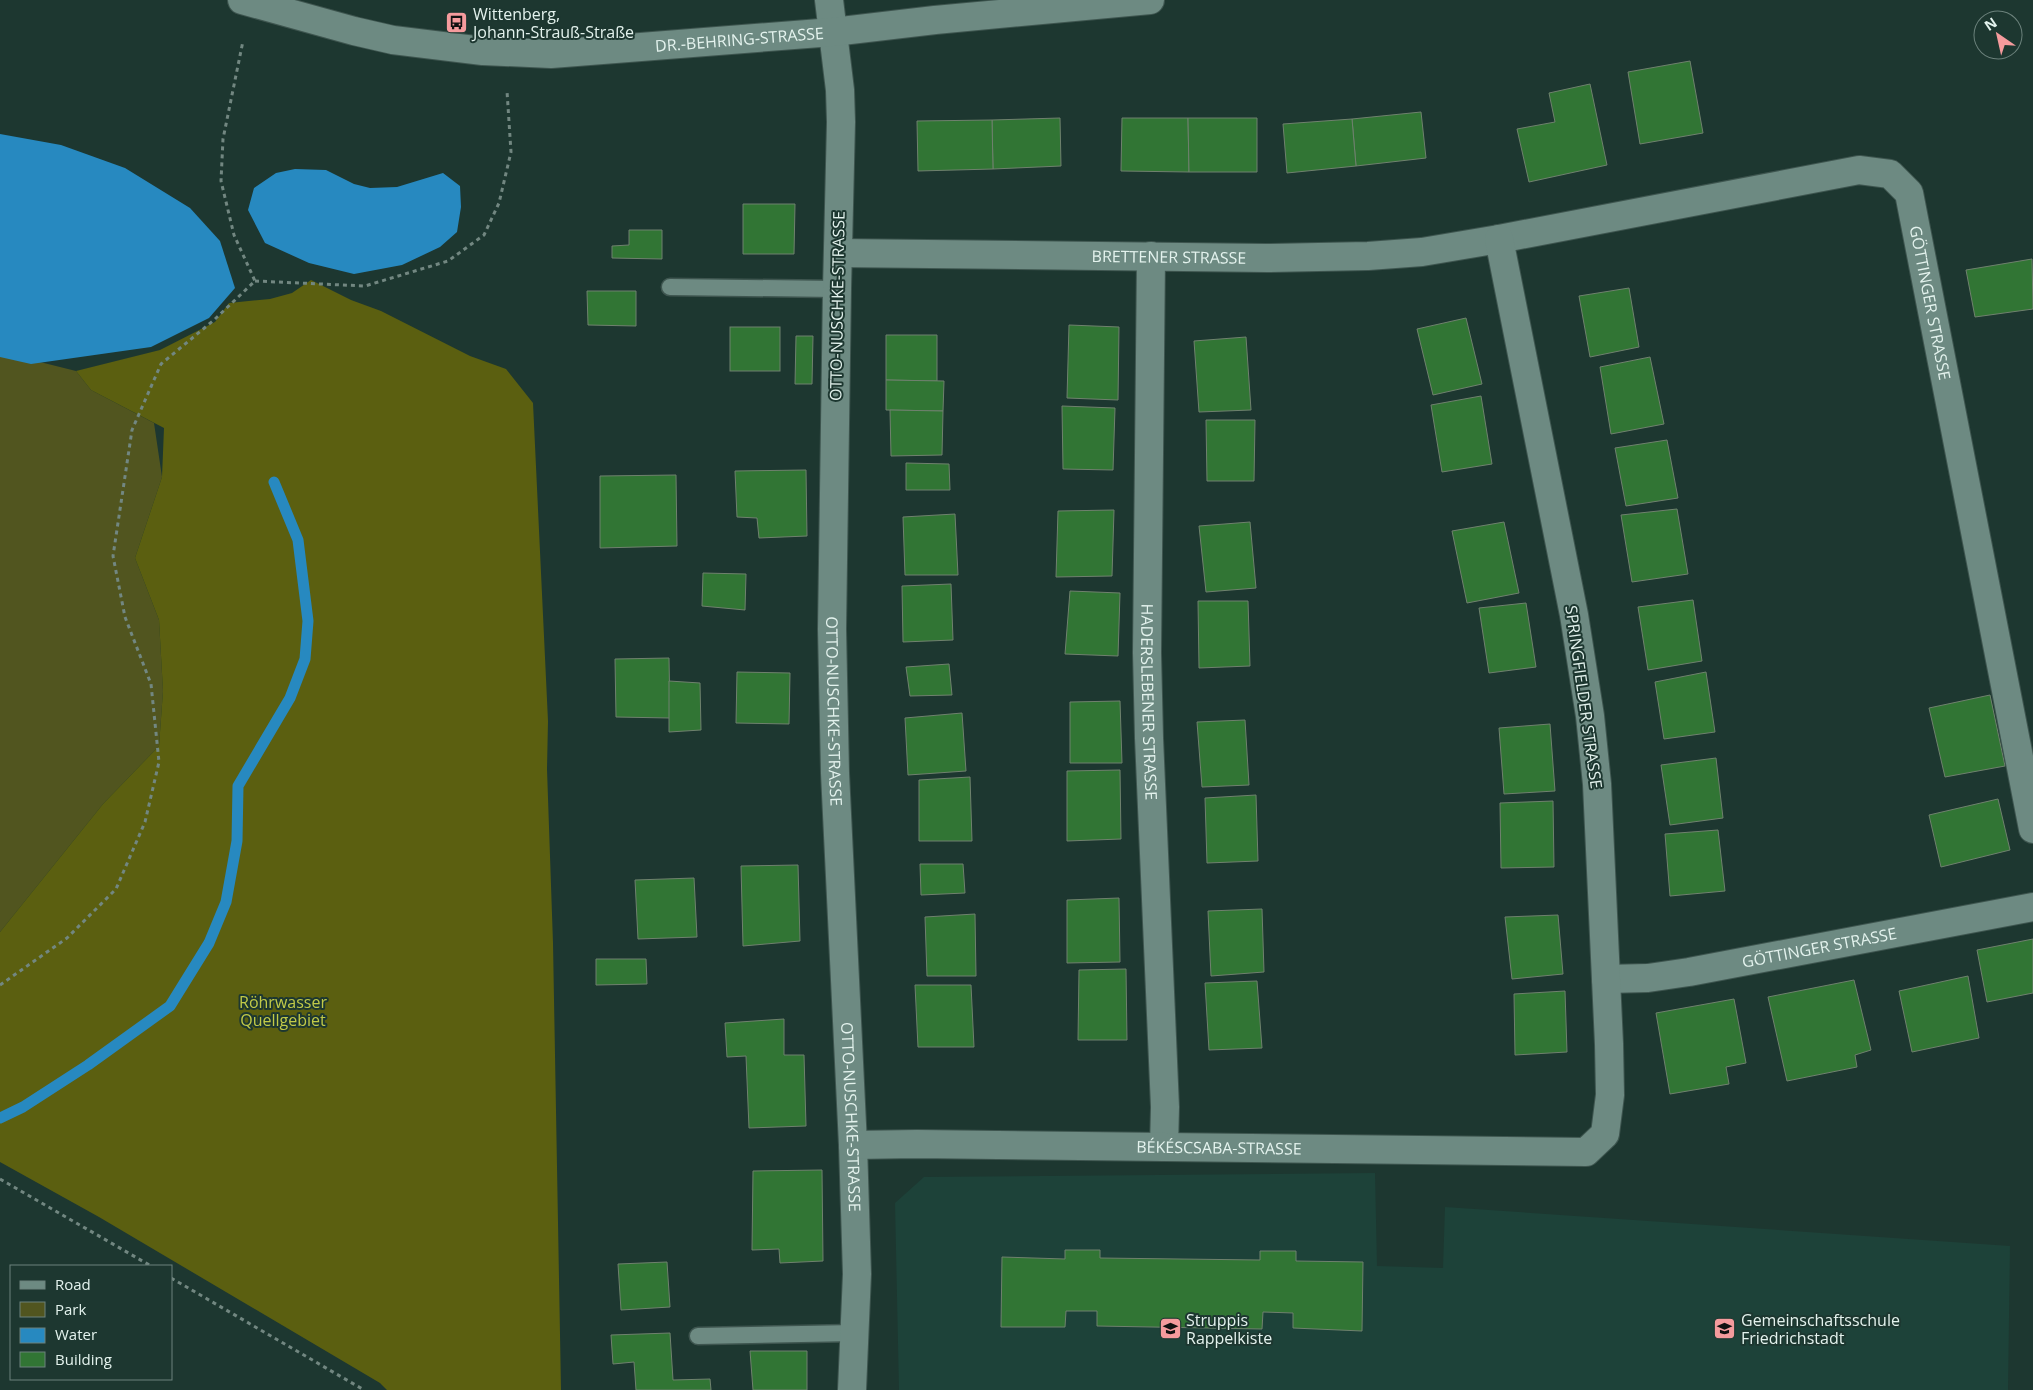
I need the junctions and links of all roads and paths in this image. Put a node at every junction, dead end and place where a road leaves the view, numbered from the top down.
1 (242, 0) edge
2 (829, 0) edge
3 (1150, 0) edge
4 (833, 32) junction
5 (243, 41) dead end
6 (507, 90) dead end
7 (1499, 239) junction
8 (839, 253) junction
9 (1151, 256) junction
10 (255, 281) junction
11 (670, 287) dead end
12 (837, 289) junction
13 (2033, 829) edge
14 (2033, 907) edge
15 (1606, 979) junction
16 (0, 985) edge
17 (853, 1145) junction
18 (1164, 1147) junction
19 (1586, 1152) joint
20 (0, 1179) edge
21 (149, 1265) edge
22 (172, 1279) edge
23 (855, 1333) junction
24 (698, 1336) dead end
25 (364, 1390) edge
26 (852, 1390) edge

1 - 4 street, DR.-BEHRING-STRASSE
2 - 4 street, OTTO-NUSCHKE-STRASSE
3 - 4 street, DR.-BEHRING-STRASSE
4 - 8 street, OTTO-NUSCHKE-STRASSE
5 - 10 path
6 - 10 path
7 - 9 street, BRETTENER STRASSE
7 - 13 street, GÖTTINGER STRASSE
7 - 15 street, SPRINGFIELDER STRASSE
8 - 9 street, BRETTENER STRASSE
8 - 12 street, OTTO-NUSCHKE-STRASSE
9 - 18 street, HADERSLEBENER STRASSE
10 - 16 path
11 - 12 lane
12 - 17 street, OTTO-NUSCHKE-STRASSE
14 - 15 street, GÖTTINGER STRASSE
15 - 19 street, SPRINGFIELDER STRASSE
17 - 18 street, BÉKÉSCSABA-STRASSE
17 - 23 street, OTTO-NUSCHKE-STRASSE
18 - 19 street, BÉKÉSCSABA-STRASSE
20 - 21 path
22 - 25 path
23 - 24 lane
23 - 26 street, OTTO-NUSCHKE-STRASSE

